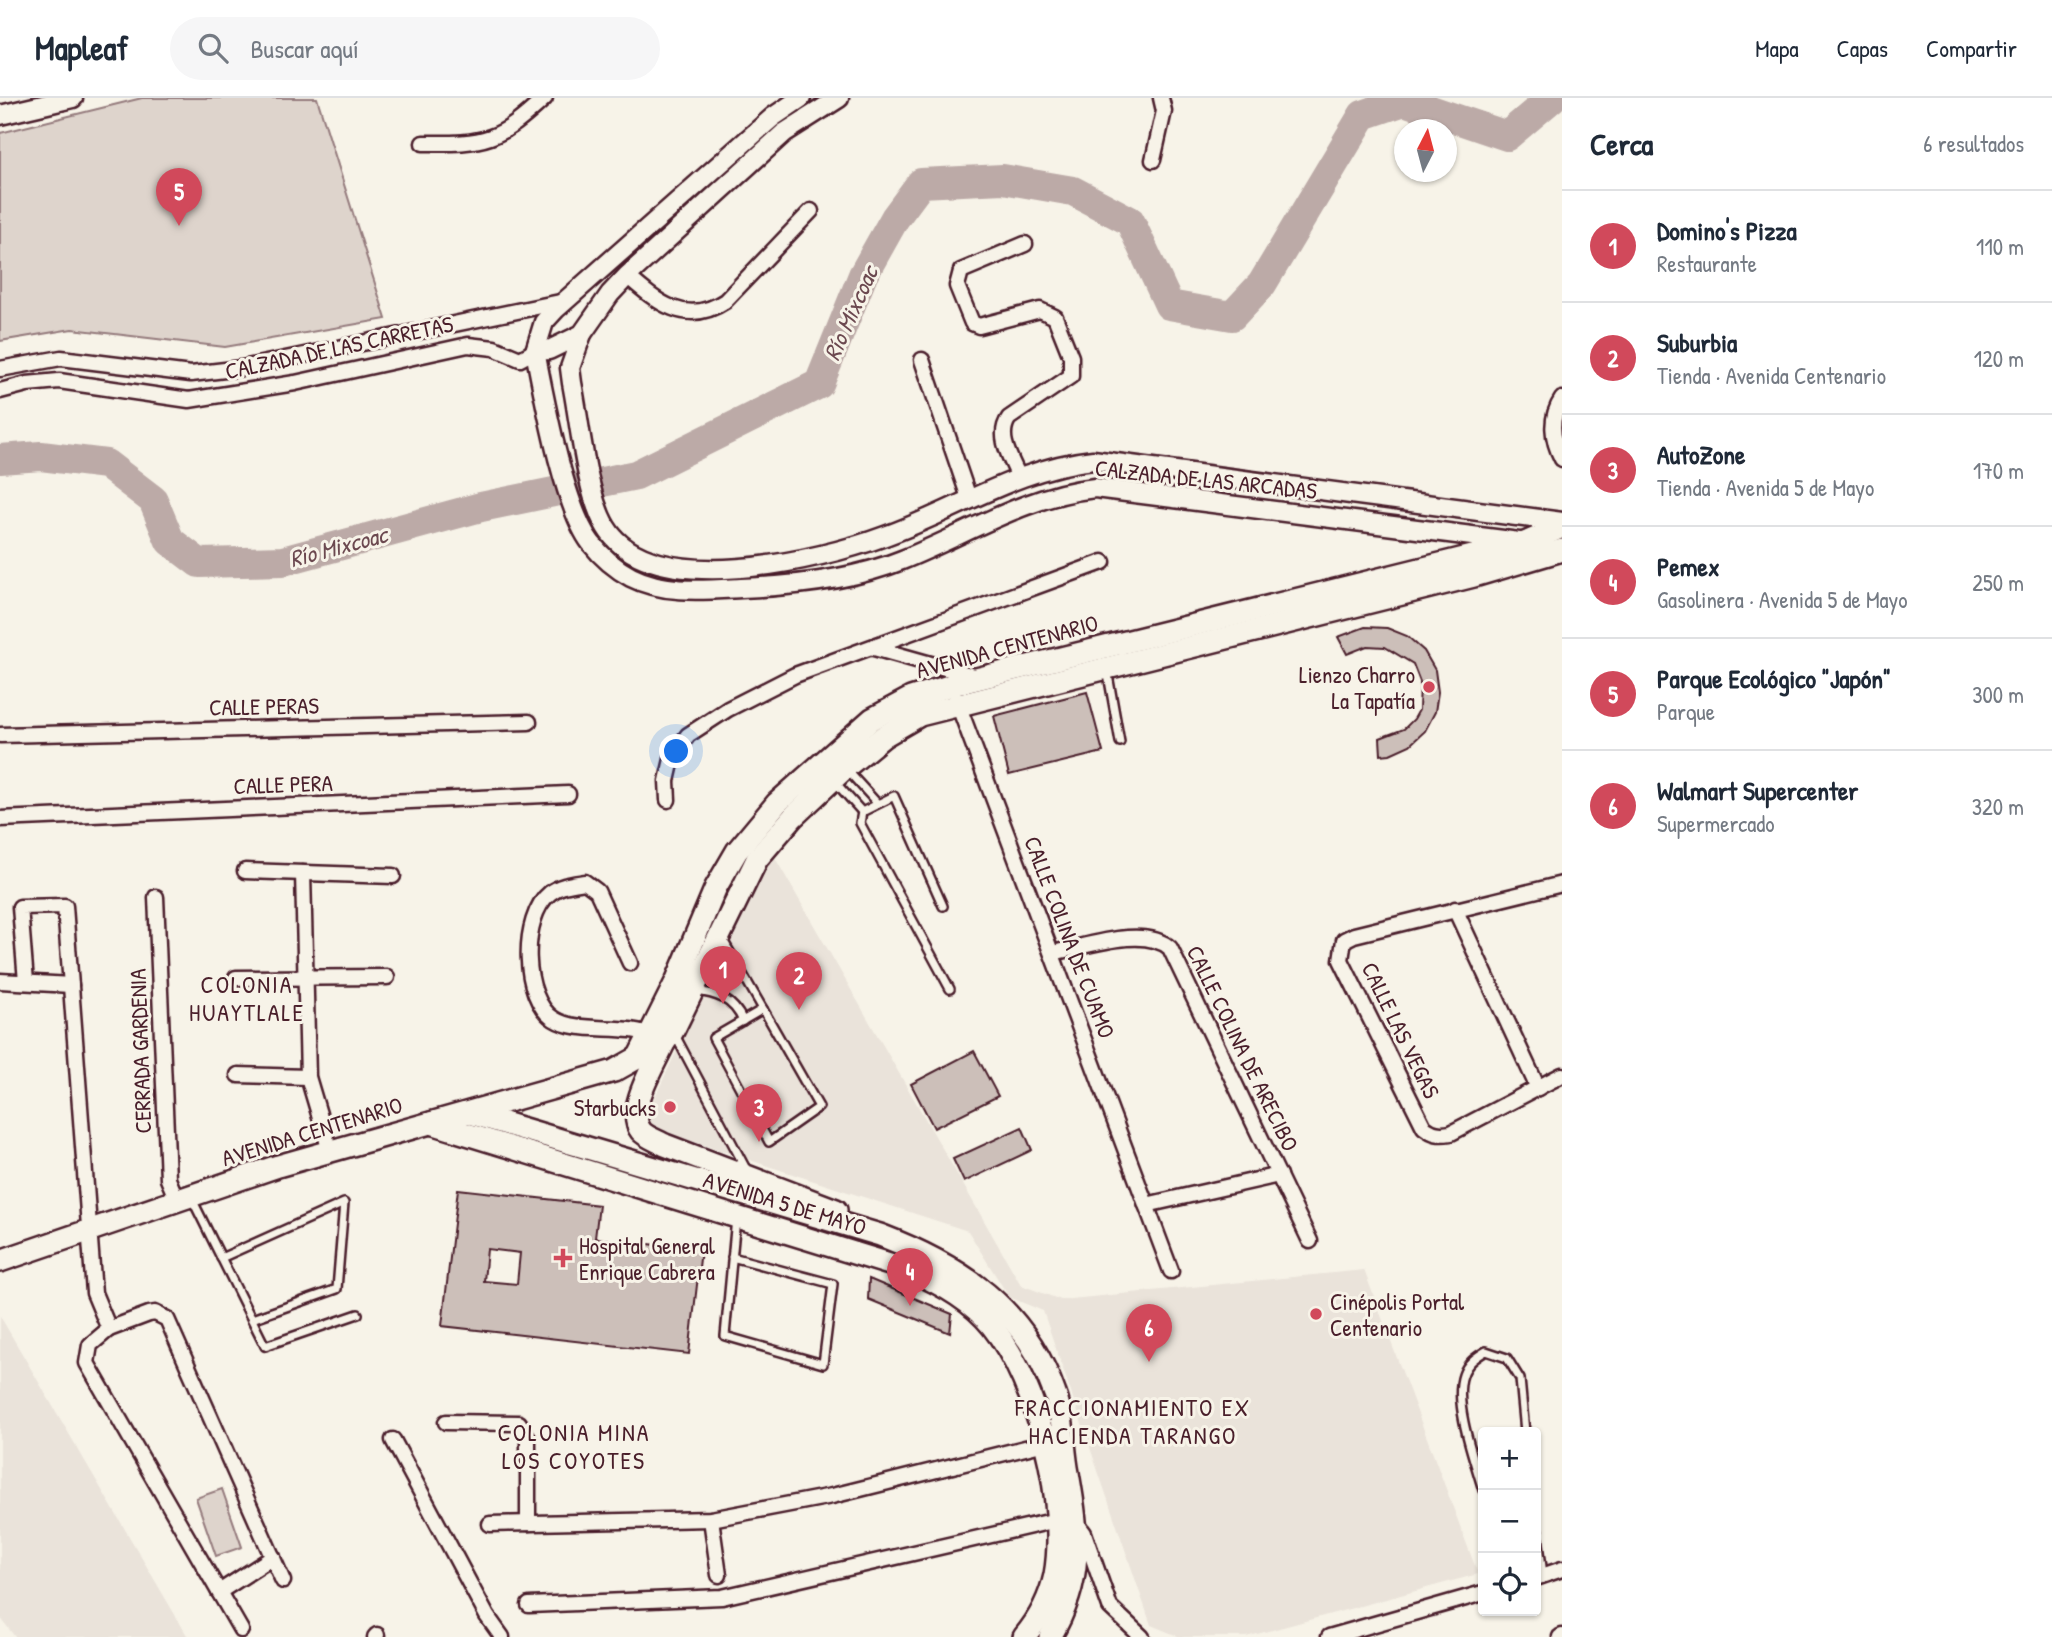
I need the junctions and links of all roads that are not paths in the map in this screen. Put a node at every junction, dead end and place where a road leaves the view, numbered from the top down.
1 (73, 98) edge
2 (545, 98) edge
3 (801, 98) edge
4 (839, 98) edge
5 (1161, 98) edge
6 (0, 115) edge
7 (423, 143) dead end
8 (1153, 160) dead end
9 (811, 212) dead end
10 (1025, 244) dead end
11 (627, 276) junction
12 (565, 301) junction
13 (582, 334) junction
14 (535, 351) junction
15 (922, 360) dead end
16 (0, 369) edge
17 (0, 391) edge
18 (1562, 399) edge
19 (1562, 459) edge
20 (1166, 468) junction
21 (1019, 477) junction
22 (1162, 495) junction
23 (969, 498) junction
24 (1562, 525) edge
25 (1525, 543) junction
26 (1562, 549) edge
27 (1103, 562) dead end
28 (874, 648) junction
29 (1102, 648) junction
30 (1107, 669) junction
31 (981, 678) junction
32 (1009, 691) junction
33 (955, 694) junction
34 (529, 722) dead end
35 (0, 735) edge
36 (1120, 742) dead end
37 (832, 766) junction
38 (568, 794) dead end
39 (668, 800) dead end
40 (877, 803) junction
41 (863, 812) junction
42 (0, 819) edge
43 (245, 871) dead end
44 (303, 873) junction
45 (393, 876) dead end
46 (1562, 884) edge
47 (156, 897) dead end
48 (943, 906) dead end
49 (1455, 909) junction
50 (720, 934) junction
51 (1052, 953) junction
52 (630, 963) dead end
53 (236, 978) dead end
54 (387, 978) dead end
55 (304, 979) junction
56 (0, 981) edge
57 (26, 982) junction
58 (71, 985) junction
59 (950, 989) dead end
60 (694, 991) junction
61 (763, 1009) junction
62 (743, 1021) junction
63 (662, 1036) junction
64 (238, 1075) dead end
65 (1562, 1075) edge
66 (308, 1077) junction
67 (1538, 1088) junction
68 (470, 1113) junction
69 (431, 1123) junction
70 (330, 1152) junction
71 (1279, 1175) junction
72 (742, 1195) junction
73 (184, 1198) junction
74 (1146, 1205) junction
75 (90, 1230) junction
76 (1310, 1241) dead end
77 (732, 1257) junction
78 (221, 1258) junction
79 (0, 1261) edge
80 (1171, 1271) dead end
81 (986, 1305) junction
82 (358, 1314) dead end
83 (252, 1319) junction
84 (109, 1329) junction
85 (446, 1422) dead end
86 (1525, 1427) edge
87 (393, 1440) dead end
88 (1053, 1441) junction
89 (1478, 1474) edge
90 (712, 1519) junction
91 (1068, 1522) junction
92 (528, 1523) junction
93 (490, 1524) dead end
94 (273, 1557) junction
95 (1562, 1569) edge
96 (719, 1575) dead end
97 (1541, 1576) edge
98 (283, 1581) dead end
99 (219, 1592) junction
100 (1478, 1594) edge
101 (529, 1605) dead end
102 (241, 1630) dead end
103 (502, 1637) edge
104 (1024, 1637) edge
105 (1050, 1637) edge
106 (1142, 1637) edge
107 (1329, 1637) edge

1 - 6 street
2 - 7 street
3 - 12 street, CALZADA DE LAS CARRETAS
4 - 11 street, CALZADA DE LAS CARRETAS
5 - 8 street
9 - 11 street
10 - 21 street
11 - 13 street, CALZADA DE LAS CARRETAS
12 - 14 street
12 - 16 street, CALZADA DE LAS CARRETAS
13 - 14 street, CALZADA DE LAS CARRETAS
13 - 23 street, CALZADA DE LAS ARCADAS
14 - 17 street, CALZADA DE LAS CARRETAS
14 - 22 street, CALZADA DE LAS ARCADAS
15 - 23 street
18 - 19 street
20 - 21 street, CALZADA DE LAS ARCADAS
20 - 22 street
20 - 24 street, CALZADA DE LAS ARCADAS
21 - 23 street, CALZADA DE LAS ARCADAS
22 - 25 street, CALZADA DE LAS ARCADAS
24 - 25 main road, AVENIDA CENTENARIO
25 - 26 street, CALZADA DE LAS ARCADAS
25 - 29 main road, AVENIDA CENTENARIO
26 - 30 main road, AVENIDA CENTENARIO
27 - 28 street
28 - 31 street
28 - 39 street
29 - 30 lane
29 - 31 main road, AVENIDA CENTENARIO
30 - 32 main road, AVENIDA CENTENARIO
30 - 36 lane
31 - 32 street
31 - 33 main road, AVENIDA CENTENARIO
32 - 33 main road, AVENIDA CENTENARIO
33 - 37 main road, AVENIDA CENTENARIO
33 - 51 street, CALLE COLINA DE CUAMO
34 - 35 street, CALLE PERAS
37 - 40 lane
37 - 41 lane
37 - 50 main road, AVENIDA CENTENARIO
37 - 63 main road, AVENIDA CENTENARIO
38 - 42 street, CALLE PERA
40 - 41 lane
40 - 48 lane
41 - 59 lane
43 - 44 street
44 - 45 street
44 - 55 street
46 - 49 street, CALLE LAS VEGAS
47 - 73 street, CERRADA GARDENIA
49 - 67 street
49 - 67 street, CALLE LAS VEGAS
50 - 60 main road, AVENIDA CENTENARIO
50 - 61 lane
51 - 71 street, CALLE COLINA DE ARECIBO
51 - 74 street, CALLE COLINA DE CUAMO
52 - 63 street
53 - 55 street
54 - 55 street
55 - 66 street
56 - 57 street
57 - 58 street
57 - 58 street
58 - 75 street
60 - 62 lane
60 - 63 main road, AVENIDA CENTENARIO
61 - 62 lane
61 - 62 lane
63 - 68 main road, AVENIDA CENTENARIO
63 - 72 lane
63 - 72 main road
64 - 66 street
65 - 67 street, CALLE LAS VEGAS
66 - 70 street
68 - 69 main road, AVENIDA CENTENARIO
68 - 72 main road, AVENIDA 5 DE MAYO
69 - 70 main road, AVENIDA CENTENARIO
69 - 72 main road, AVENIDA 5 DE MAYO
70 - 73 main road, AVENIDA CENTENARIO
71 - 74 street
71 - 76 street, CALLE COLINA DE ARECIBO
72 - 77 lane
72 - 81 main road, AVENIDA 5 DE MAYO
72 - 81 main road, AVENIDA 5 DE MAYO
73 - 75 main road, AVENIDA CENTENARIO
73 - 78 lane
74 - 80 street, CALLE COLINA DE CUAMO
75 - 79 main road, AVENIDA CENTENARIO
75 - 84 street
77 - 77 lane
78 - 83 lane
78 - 83 lane
81 - 88 main road, AVENIDA 5 DE MAYO
82 - 83 lane
84 - 94 street
84 - 99 street
85 - 92 street
86 - 89 lane
87 - 103 street
88 - 90 street
88 - 91 main road, AVENIDA 5 DE MAYO
90 - 92 street
90 - 96 street
91 - 101 street
91 - 104 main road, AVENIDA 5 DE MAYO
91 - 105 main road, AVENIDA 5 DE MAYO
91 - 106 street
92 - 93 street
94 - 98 street
94 - 99 street
95 - 97 street
99 - 102 street
100 - 107 street

